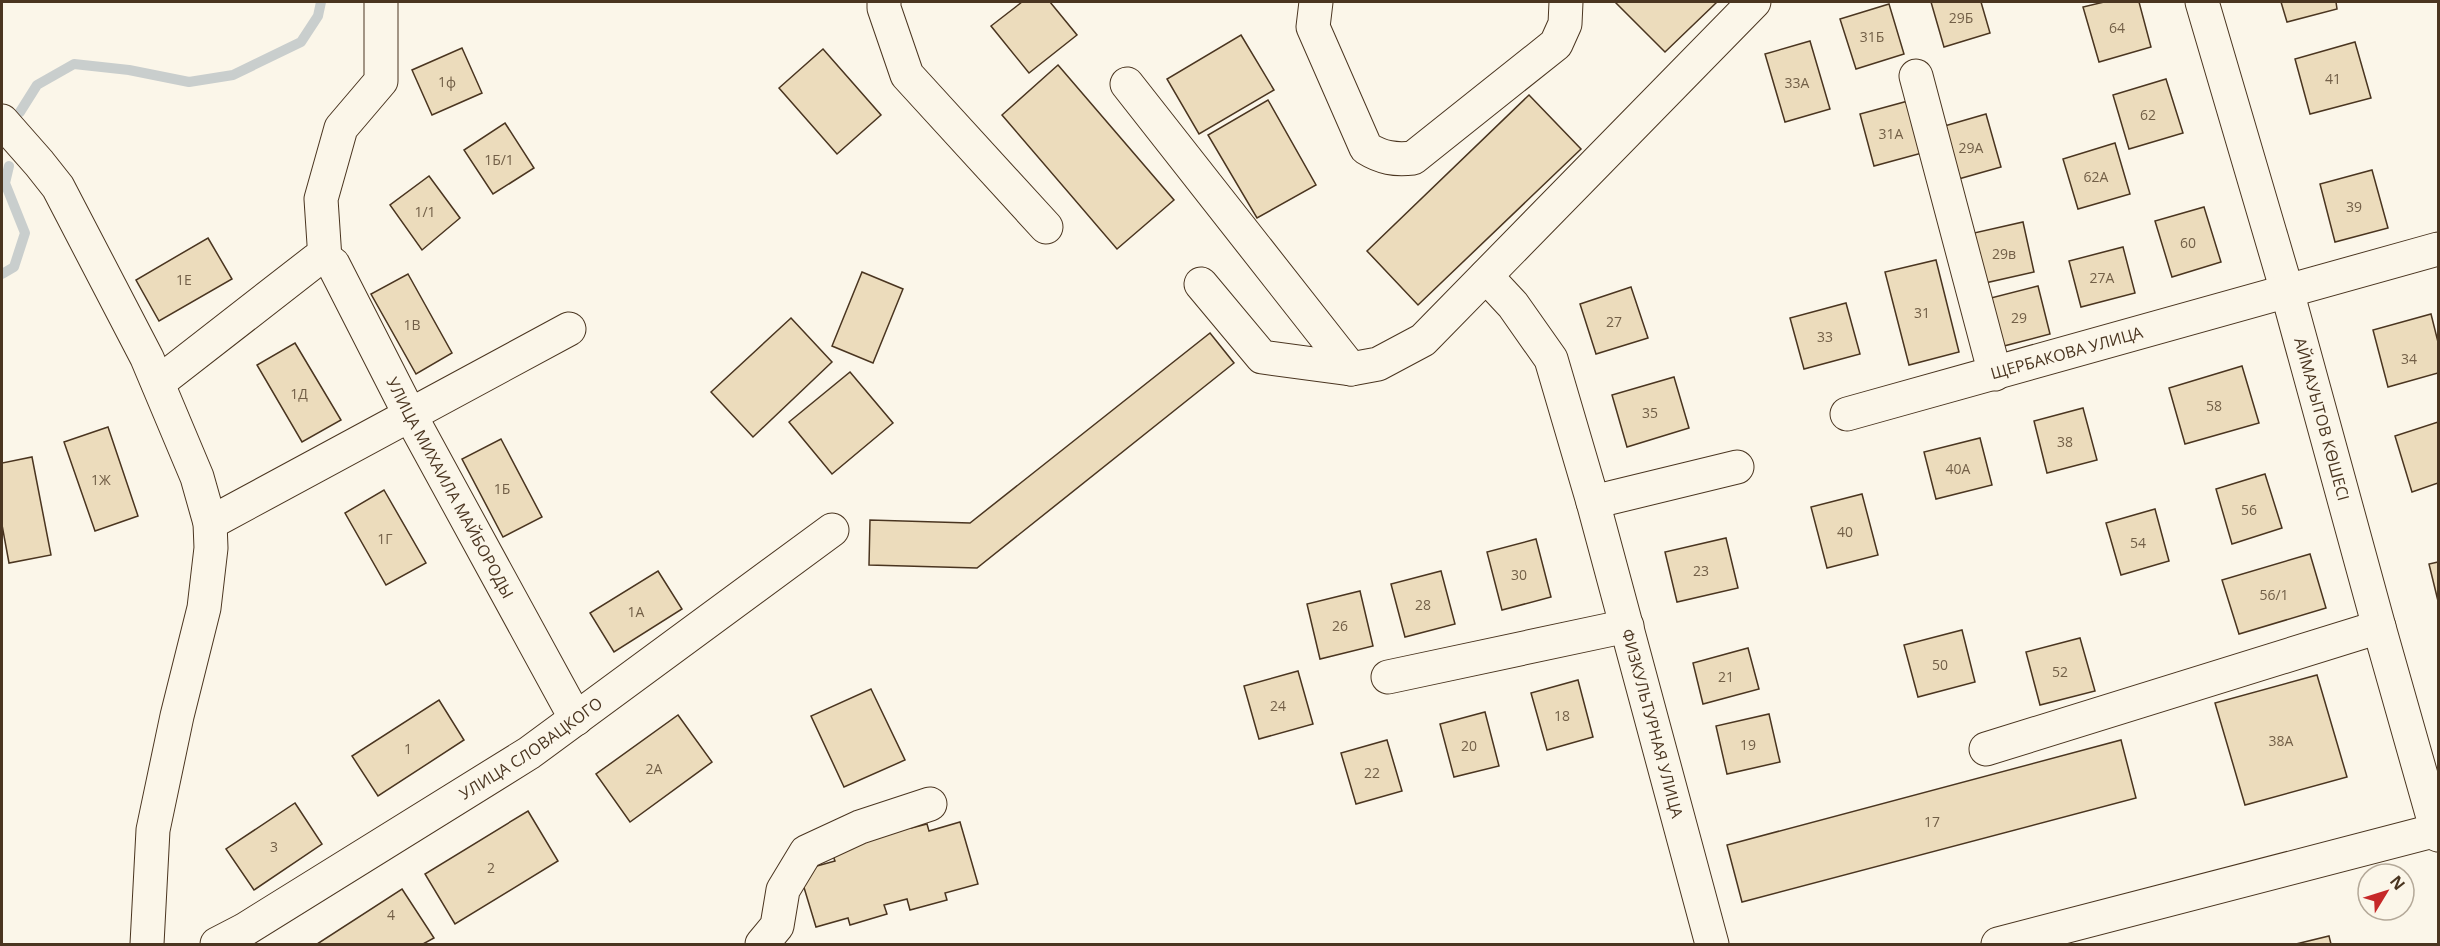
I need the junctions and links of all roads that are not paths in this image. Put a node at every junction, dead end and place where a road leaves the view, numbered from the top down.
1 (381, 2) edge
2 (884, 2) edge
3 (1316, 2) edge
4 (1566, 2) edge
5 (1754, 2) edge
6 (2202, 2) edge
7 (1916, 76) dead end
8 (1127, 84) dead end
9 (2, 121) edge
10 (1046, 227) dead end
11 (2439, 249) edge
12 (325, 259) junction
13 (1486, 276) junction
14 (1201, 284) dead end
15 (2287, 291) junction
16 (569, 329) dead end
17 (1351, 369) junction
18 (1995, 374) junction
19 (158, 383) junction
20 (1847, 414) dead end
21 (410, 415) junction
22 (1737, 468) dead end
23 (1593, 502) junction
24 (210, 522) junction
25 (832, 530) dead end
26 (1627, 626) junction
27 (2379, 627) junction
28 (1388, 678) dead end
29 (576, 718) junction
30 (1986, 749) dead end
31 (930, 804) dead end
32 (2438, 833) edge
33 (147, 945) edge
34 (217, 945) edge
35 (762, 945) edge
36 (1712, 945) edge
37 (1998, 945) edge

1 - 12 street
2 - 10 street
3 - 4 street
5 - 13 street
6 - 15 street, АЙМАУЫТОВ КӨШЕСІ
7 - 18 street
8 - 17 street
9 - 19 street
11 - 15 street, ЩЕРБАКОВА УЛИЦА
12 - 19 street
12 - 21 street, УЛИЦА МИХАИЛА МАЙБОРОДЫ
13 - 17 street
13 - 23 street, ФИЗКУЛЬТУРНАЯ УЛИЦА
14 - 17 street
15 - 18 street, ЩЕРБАКОВА УЛИЦА
15 - 27 street, АЙМАУЫТОВ КӨШЕСІ
16 - 21 street
18 - 20 street, ЩЕРБАКОВА УЛИЦА
19 - 24 street
21 - 24 street
21 - 29 street, УЛИЦА МИХАИЛА МАЙБОРОДЫ
22 - 23 street
23 - 26 street, ФИЗКУЛЬТУРНАЯ УЛИЦА
24 - 33 street
25 - 29 street, УЛИЦА СЛОВАЦКОГО
26 - 28 street
26 - 36 street, ФИЗКУЛЬТУРНАЯ УЛИЦА
27 - 30 street
27 - 32 street, АЙМАУЫТОВ КӨШЕСІ
29 - 34 street, УЛИЦА СЛОВАЦКОГО
31 - 35 street
32 - 37 street

